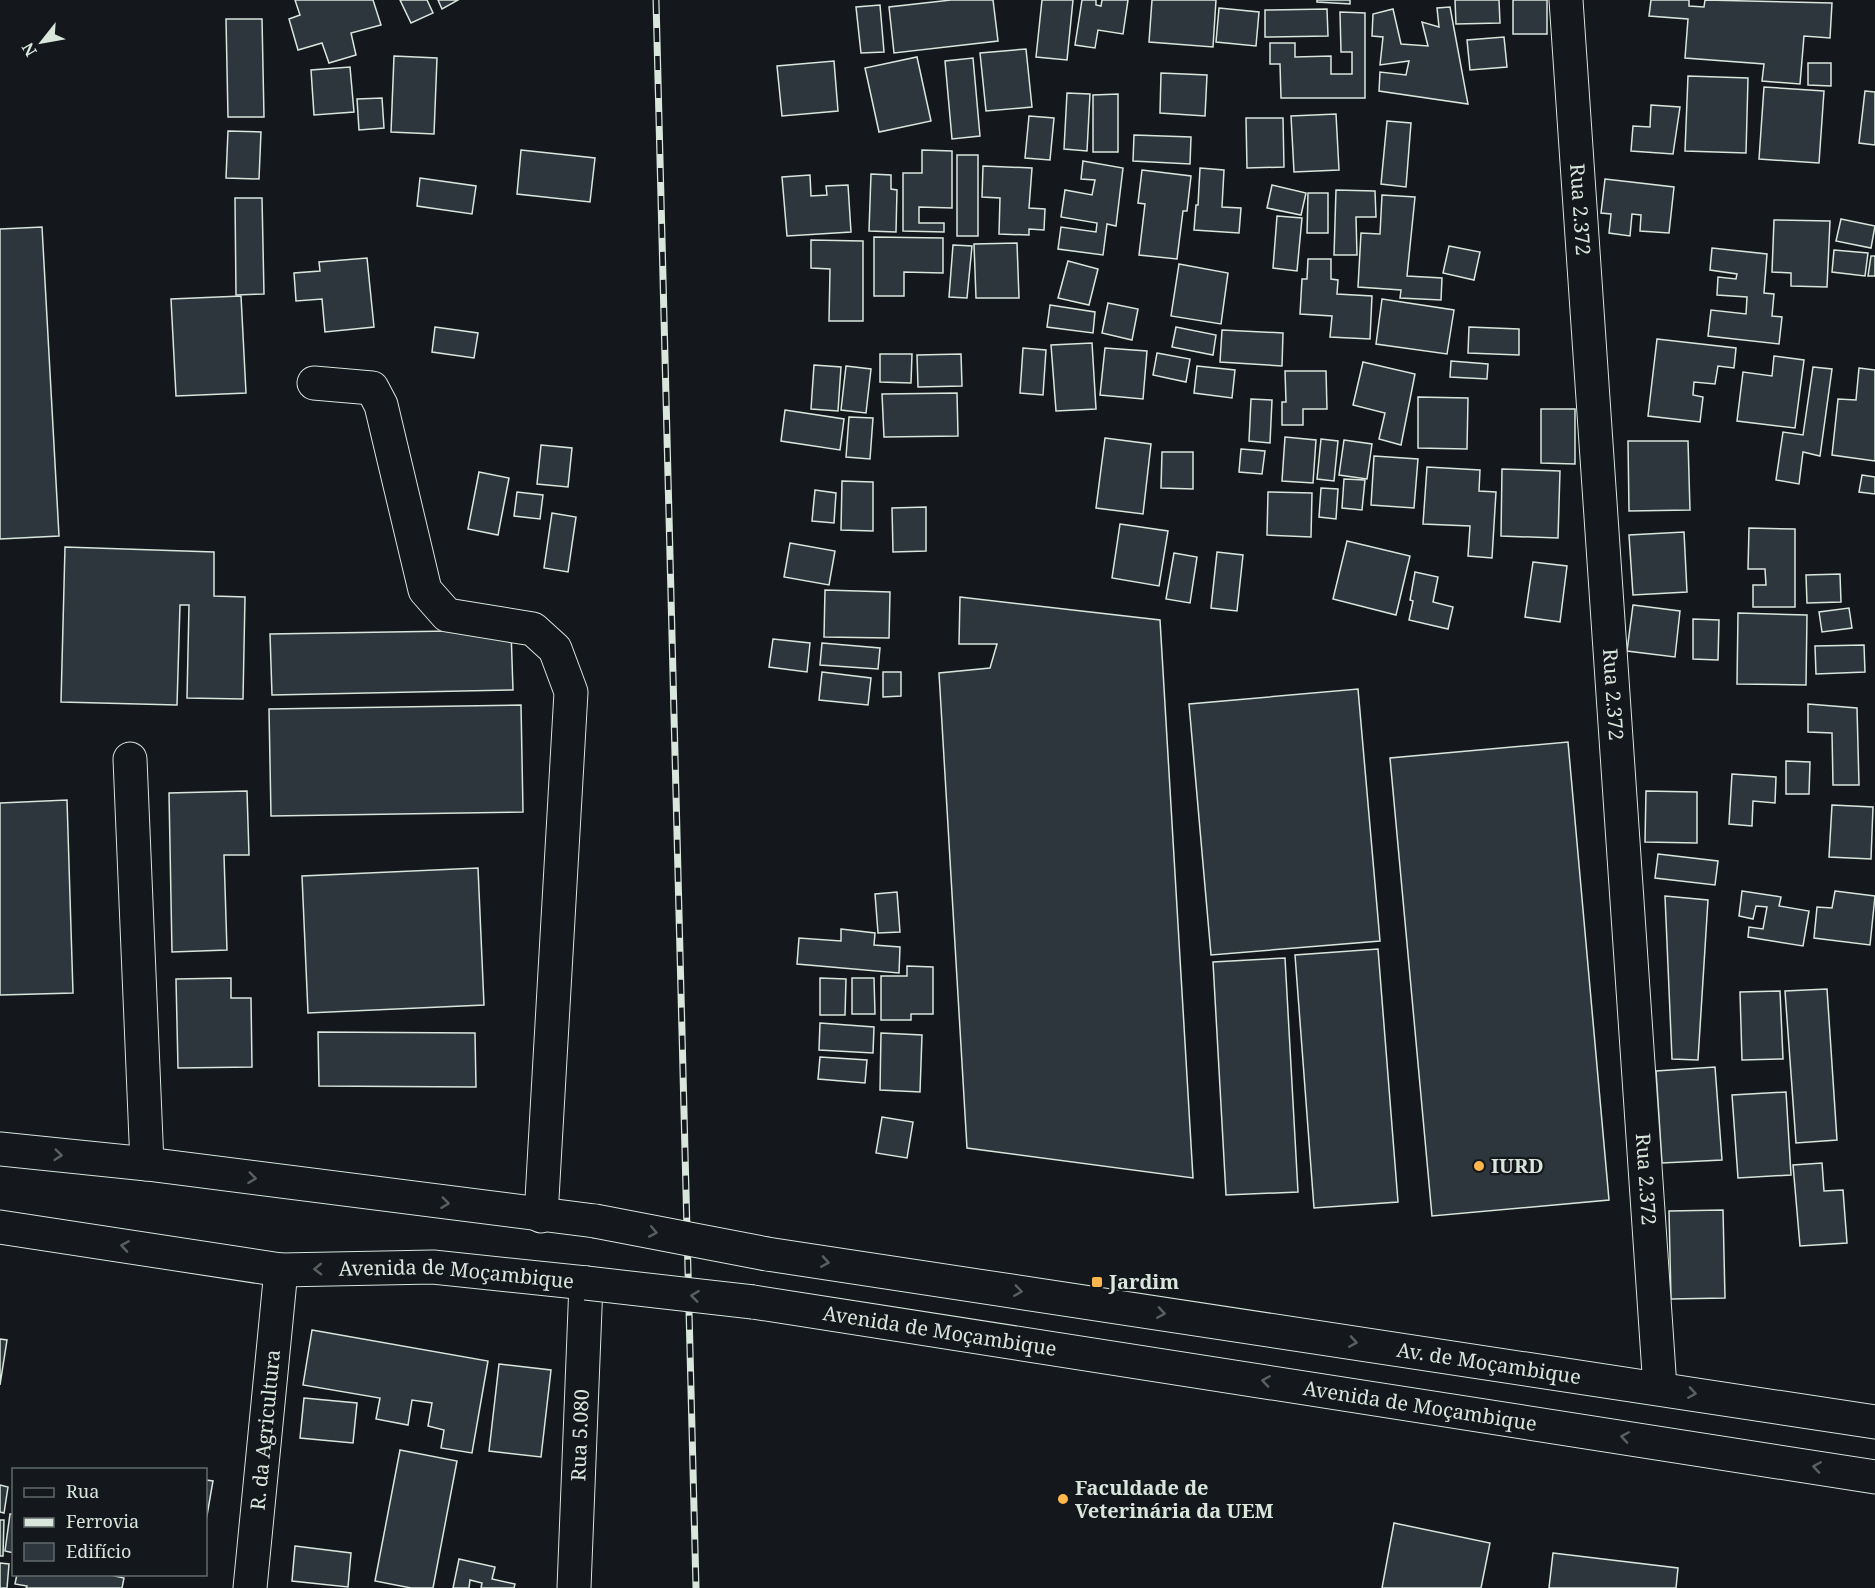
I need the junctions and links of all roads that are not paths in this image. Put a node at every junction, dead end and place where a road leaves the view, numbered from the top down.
1 (1566, 0) edge
2 (314, 383) dead end
3 (130, 759) dead end
4 (0, 1149) edge
5 (147, 1164) junction
6 (541, 1216) junction
7 (0, 1227) edge
8 (281, 1270) junction
9 (586, 1283) junction
10 (1660, 1388) junction
11 (1875, 1422) edge
12 (1875, 1477) edge
13 (250, 1588) edge
14 (574, 1588) edge

1 - 10 main road, Rua 2.372
2 - 6 main road
3 - 5 main road
4 -> 5 main road
5 -> 6 main road
6 -> 10 main road, Av. de Moçambique, bridge
8 -> 7 main road, Avenida de Moçambique
9 -> 8 main road, Avenida de Moçambique
8 - 13 main road, R. da Agricultura
12 -> 9 main road, Avenida de Moçambique, bridge
9 - 14 main road, Rua 5.080
10 -> 11 main road, Av. de Moçambique

